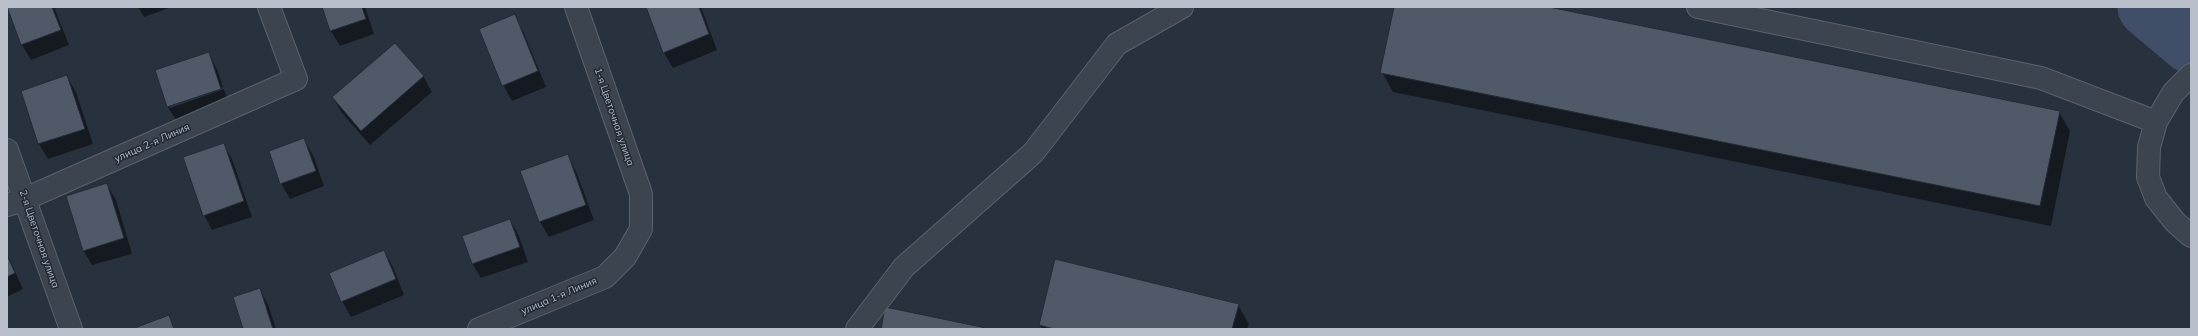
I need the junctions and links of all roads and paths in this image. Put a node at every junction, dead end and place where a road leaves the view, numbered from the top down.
1 (269, 7) edge
2 (576, 7) edge
3 (1182, 7) edge
4 (1698, 7) edge
5 (2191, 75) edge
6 (2156, 122) junction
7 (7, 150) edge
8 (16, 202) edge
9 (641, 229) joint
10 (2191, 236) edge
11 (71, 329) edge
12 (479, 329) edge
13 (857, 329) edge

1 - 8 street, улица 2-я Линия
2 - 9 street, 1-я Цветочная улица
3 - 13 street
4 - 6 street
5 - 6 street
6 - 10 street
7 - 8 street, 2-я Цветочная улица
8 - 11 street, 2-я Цветочная улица
9 - 12 street, улица 1-я Линия

